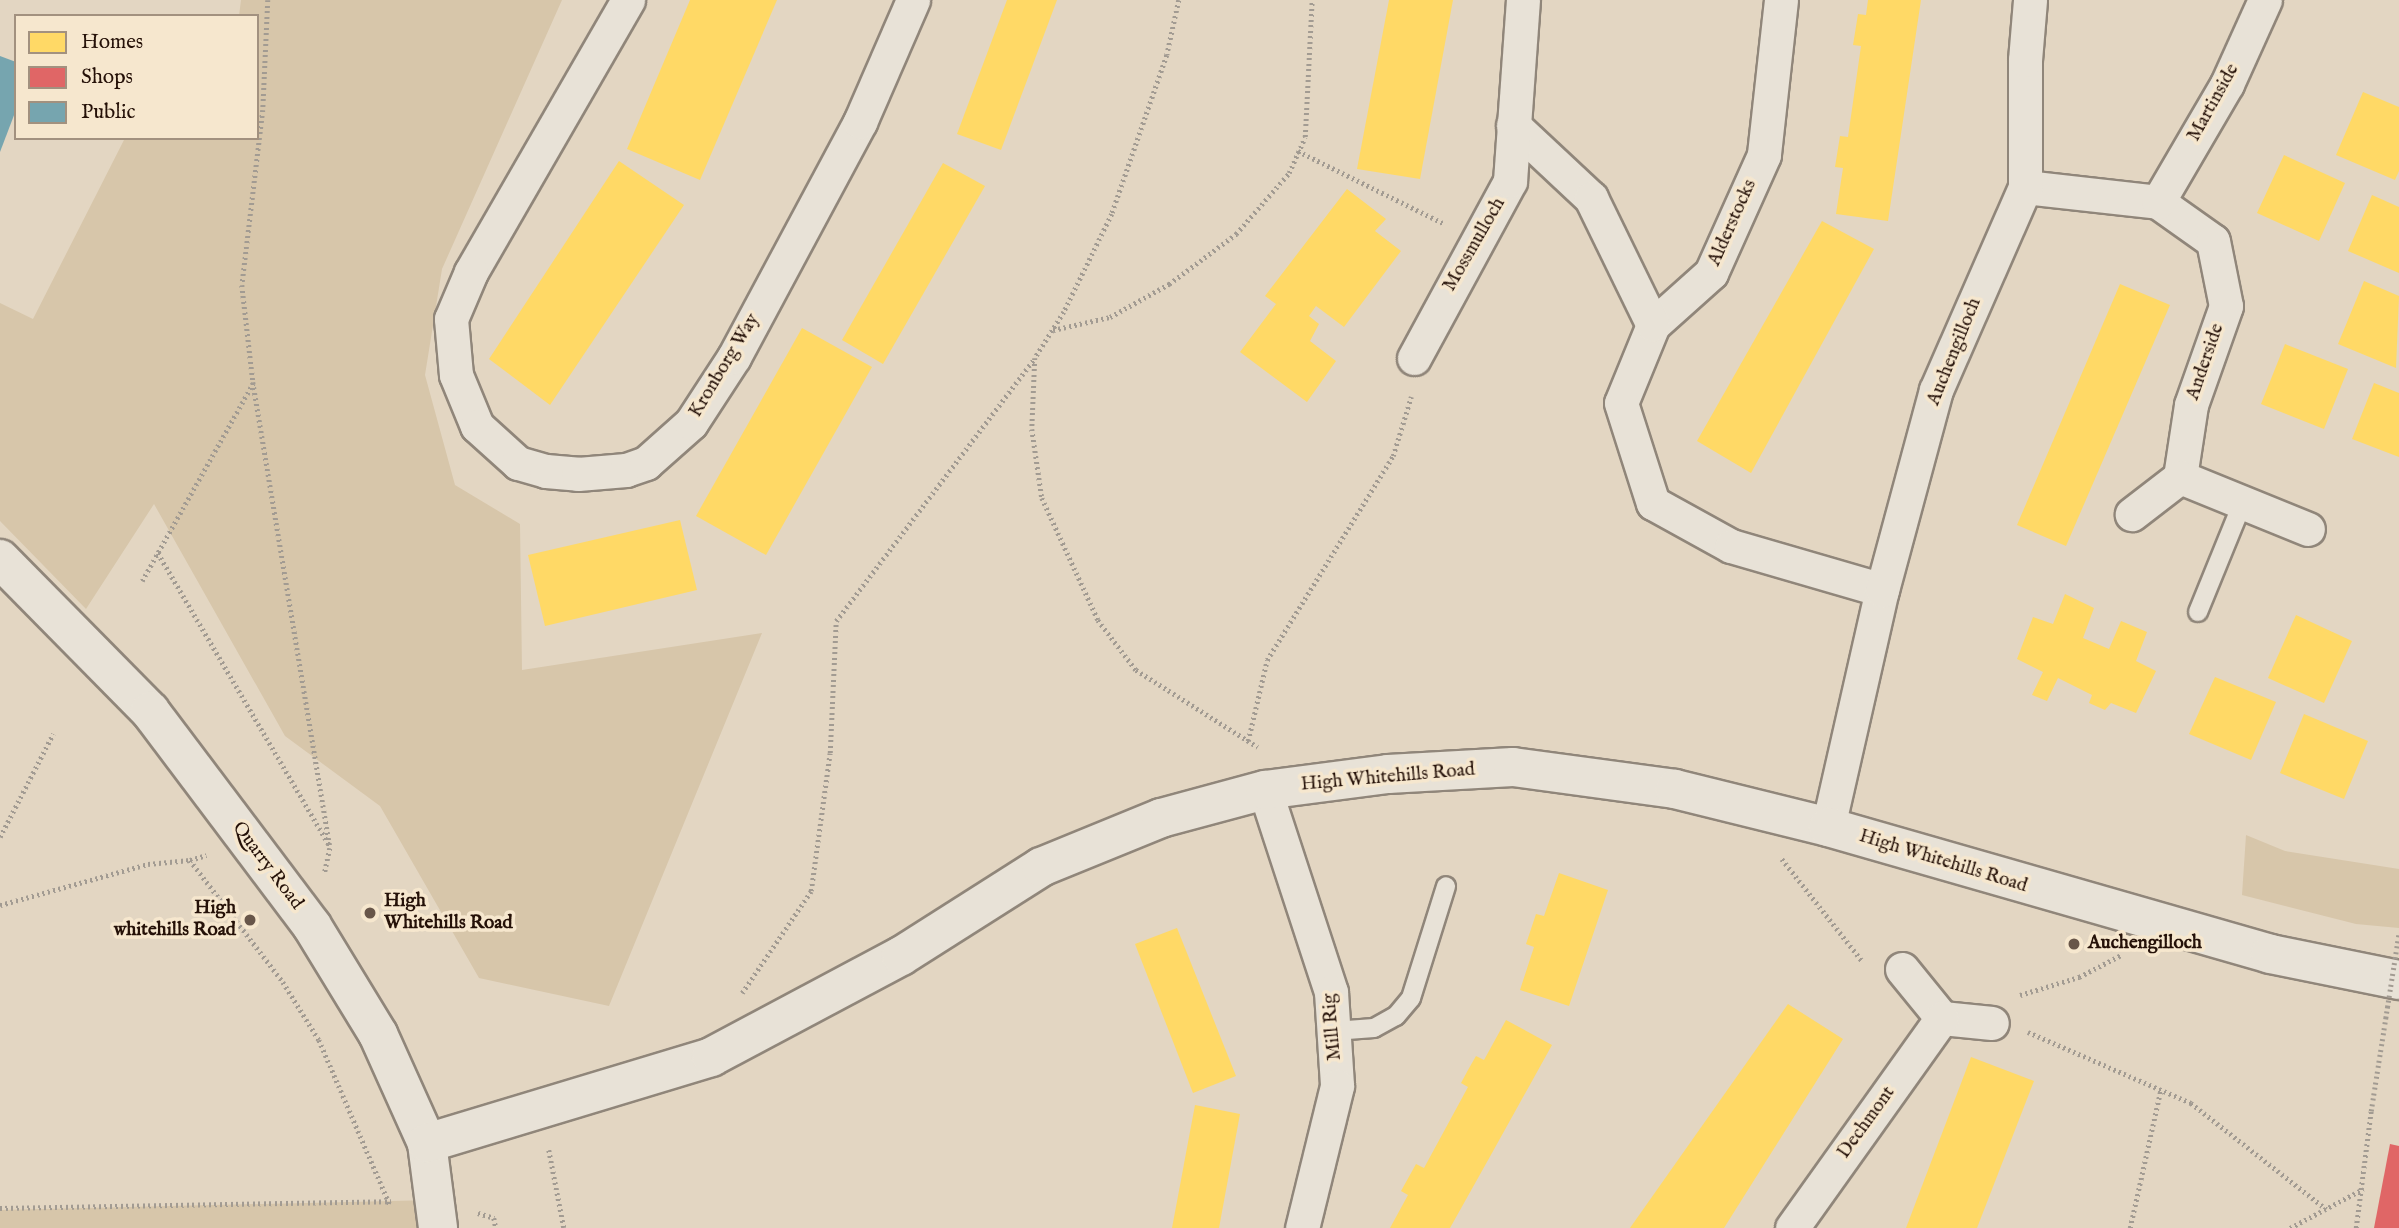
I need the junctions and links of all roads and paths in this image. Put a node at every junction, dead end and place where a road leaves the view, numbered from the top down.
1 (268, 0) edge
2 (628, 0) edge
3 (912, 0) edge
4 (1179, 0) edge
5 (1312, 0) edge
6 (1522, 0) edge
7 (1781, 0) edge
8 (2030, 0) edge
9 (2265, 0) edge
10 (1513, 125) junction
11 (1298, 151) junction
12 (2025, 187) junction
13 (2158, 202) junction
14 (1476, 240) junction
15 (1653, 325) junction
16 (1053, 331) junction
17 (1035, 358) junction
18 (1413, 374) joint
19 (253, 382) junction
20 (2180, 477) junction
21 (2243, 502) junction
22 (2132, 514) dead end
23 (2308, 529) dead end
24 (158, 553) junction
25 (0, 559) edge
26 (142, 581) dead end
27 (1882, 590) junction
28 (2198, 612) dead end
29 (53, 734) dead end
30 (1248, 741) junction
31 (1315, 783) junction
32 (1265, 790) junction
33 (1828, 827) junction
34 (0, 837) edge
35 (330, 848) junction
36 (1781, 857) dead end
37 (1446, 886) dead end
38 (0, 905) edge
39 (2159, 923) junction
40 (312, 926) junction
41 (2399, 933) edge
42 (1865, 964) dead end
43 (1902, 969) dead end
44 (2399, 980) edge
45 (740, 998) dead end
46 (1942, 1018) junction
47 (1992, 1023) junction
48 (1334, 1031) junction
49 (2161, 1087) junction
50 (540, 1110) junction
51 (427, 1143) junction
52 (2364, 1188) junction
53 (388, 1201) junction
54 (0, 1208) edge
55 (2326, 1209) junction
56 (392, 1210) dead end
57 (436, 1214) edge
58 (564, 1228) edge
59 (1302, 1228) edge
60 (1792, 1228) edge
61 (2130, 1228) edge
62 (2290, 1228) edge
63 (2356, 1228) edge

1 - 19 path
2 - 3 street, Kronborg Way
4 - 16 path
5 - 11 path
6 - 10 street, Mossmulloch
7 - 15 street, Alderstocks
8 - 12 street, Auchengilloch
9 - 13 street, Martinside
10 - 14 street, Mossmulloch
10 - 15 street
11 - 14 path
11 - 16 path
12 - 13 street, Anderside
12 - 27 street, Auchengilloch
13 - 20 street, Anderside
14 - 18 street, Mossmulloch
15 - 27 street, Alderstocks
16 - 17 path
17 - 30 path
17 - 45 path
18 - 30 path
19 - 24 path
19 - 35 path
20 - 21 street
20 - 22 street
21 - 23 street
21 - 28 lane
24 - 26 path
24 - 35 path
25 - 40 street, Quarry Road
27 - 33 street, Auchengilloch
29 - 34 path
30 - 31 path
31 - 32 street, High Whitehills Road
31 - 33 street, High Whitehills Road
32 - 48 street, Mill Rig
32 - 50 street, High Whitehills Road
33 - 39 street, High Whitehills Road
35 - 40 path
36 - 42 path
37 - 48 lane
38 - 53 path
39 - 44 street, High Whitehills Road
39 - 47 path
40 - 51 street, Quarry Road
41 - 52 path, bridge
43 - 46 street
46 - 47 street
46 - 60 street, Dechmont
47 - 49 path
48 - 59 street, Mill Rig
49 - 55 path
49 - 61 path
50 - 51 street, High Whitehills Road
50 - 58 path
51 - 57 street, Quarry Road
52 - 55 path
52 - 63 path
53 - 54 path
53 - 56 path
53 - 57 path
55 - 62 path

